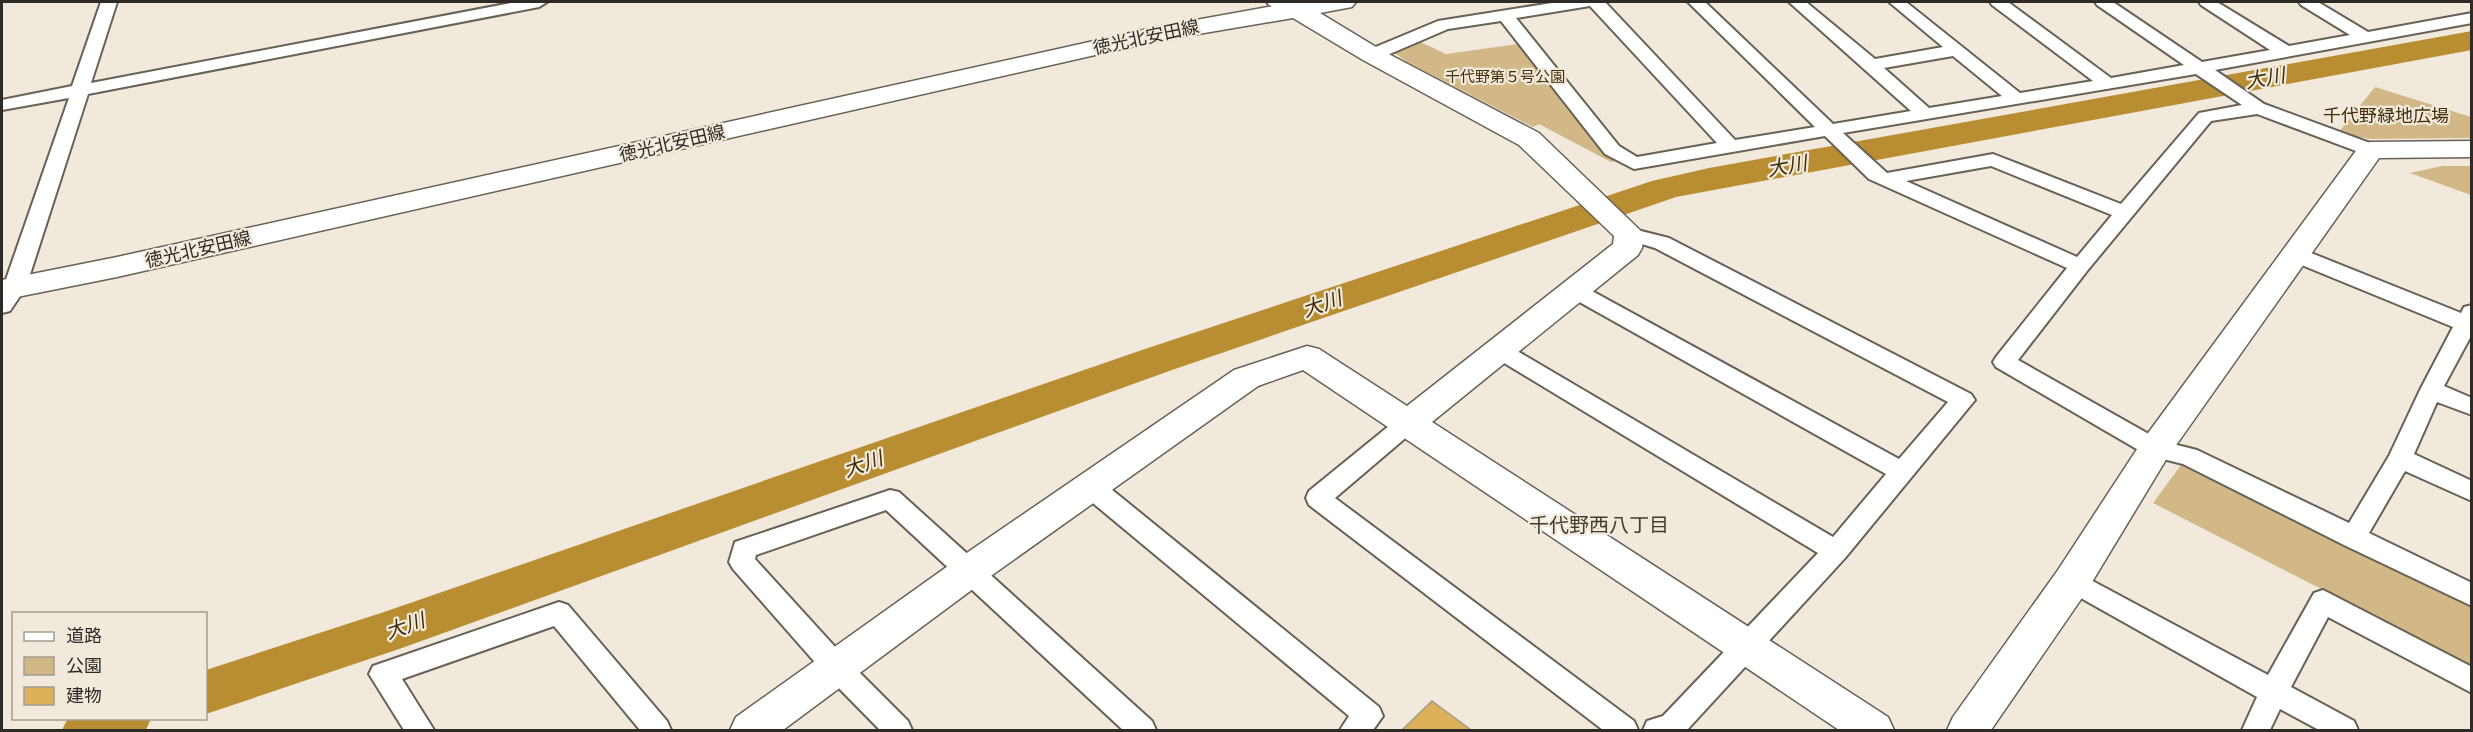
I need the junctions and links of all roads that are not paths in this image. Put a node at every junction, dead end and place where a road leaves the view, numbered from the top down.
1 (109, 2) edge
2 (539, 2) edge
3 (1344, 2) edge
4 (1585, 2) edge
5 (1596, 2) edge
6 (1696, 2) edge
7 (1797, 2) edge
8 (1897, 2) edge
9 (1998, 2) edge
10 (2103, 2) edge
11 (2207, 2) edge
12 (2307, 2) edge
13 (1285, 5) edge
14 (1506, 16) junction
15 (2472, 18) edge
16 (2364, 37) junction
17 (1956, 50) junction
18 (2284, 51) junction
19 (1372, 55) junction
20 (1870, 65) junction
21 (2199, 68) junction
22 (2107, 83) junction
23 (80, 91) junction
24 (2016, 98) junction
25 (2, 105) edge
26 (2258, 108) junction
27 (1924, 113) junction
28 (1833, 132) junction
29 (1730, 146) junction
30 (2472, 149) edge
31 (2371, 150) junction
32 (1884, 179) junction
33 (2125, 213) junction
34 (1614, 219) junction
35 (2294, 255) junction
36 (2080, 266) junction
37 (1574, 290) junction
38 (6, 294) edge
39 (2470, 321) edge
40 (1499, 350) junction
41 (2431, 390) junction
42 (2472, 407) edge
43 (1408, 423) junction
44 (2155, 449) junction
45 (2400, 458) junction
46 (1902, 472) junction
47 (1091, 487) junction
48 (2472, 492) edge
49 (2353, 538) junction
50 (1836, 551) junction
51 (968, 572) junction
52 (2072, 581) junction
53 (2472, 595) edge
54 (1746, 648) junction
55 (837, 668) junction
56 (2472, 681) edge
57 (2274, 691) junction
58 (420, 730) edge
59 (657, 730) edge
60 (751, 730) edge
61 (898, 730) edge
62 (1142, 730) edge
63 (1354, 730) edge
64 (1624, 730) edge
65 (1657, 730) edge
66 (1873, 730) edge
67 (1968, 730) edge
68 (2256, 730) edge
69 (2344, 730) edge

1 - 23 street
2 - 23 street
3 - 13 street, 徳光北安田線
4 - 14 street
5 - 29 street
6 - 28 street
7 - 20 street
8 - 17 street
9 - 22 street
10 - 21 street
11 - 18 street
12 - 16 street
13 - 19 street
13 - 38 street, 徳光北安田線
14 - 19 street
14 - 29 street
15 - 16 street
16 - 18 street
17 - 20 street
17 - 24 street
18 - 21 street
19 - 34 street
20 - 27 street
21 - 22 street
21 - 26 street
22 - 24 street
23 - 25 street
23 - 38 street
24 - 27 street
26 - 31 street
26 - 33 street
27 - 28 street
28 - 29 street
28 - 32 street
30 - 31 street
31 - 35 street
32 - 33 street
32 - 36 street
33 - 36 street
34 - 37 street
34 - 46 street
35 - 39 street
35 - 44 street
36 - 44 street
37 - 40 street
37 - 46 street
39 - 41 street
40 - 43 street
40 - 50 street
41 - 42 street
41 - 45 street
43 - 47 street
43 - 54 street
43 - 64 street
44 - 49 street
44 - 52 street
45 - 48 street
45 - 49 street
46 - 50 street
47 - 51 street
47 - 63 street
49 - 53 street
50 - 54 street
51 - 55 street
51 - 55 street
51 - 62 street
52 - 57 street
52 - 67 street
54 - 65 street
54 - 66 street
55 - 60 street
55 - 61 street
56 - 57 street
57 - 68 street
57 - 69 street
58 - 59 street

